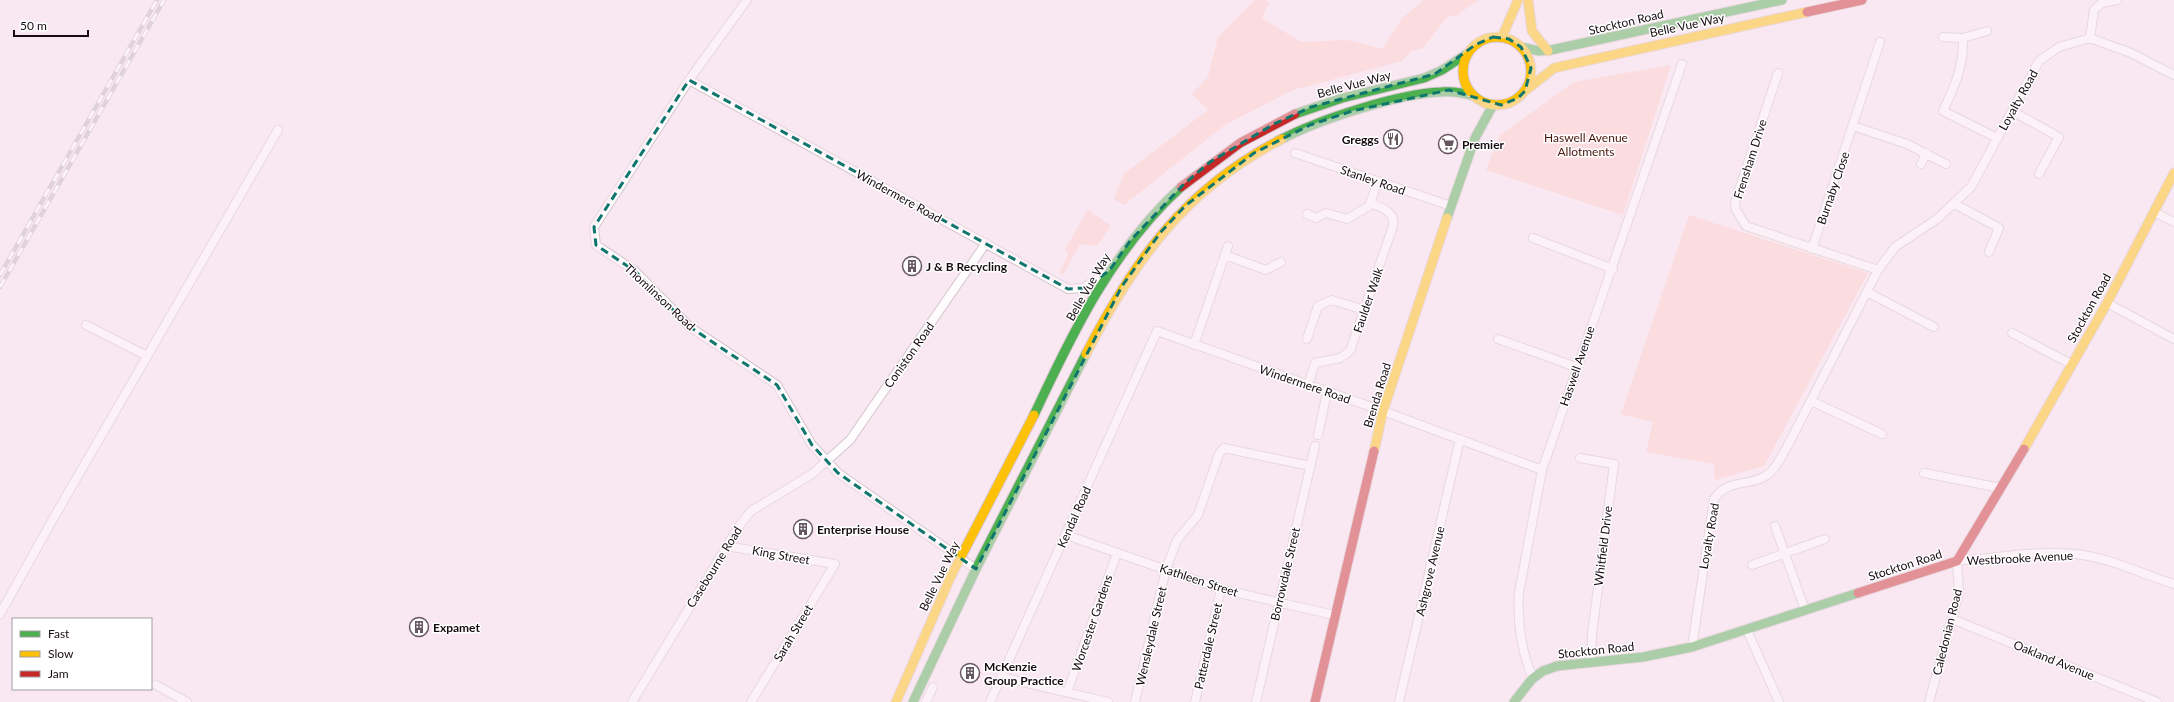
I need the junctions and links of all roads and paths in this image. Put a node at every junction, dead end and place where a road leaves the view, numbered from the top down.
1 (747, 0) edge
2 (1518, 0) edge
3 (1528, 0) edge
4 (1782, 0) edge
5 (1862, 0) edge
6 (2117, 0) edge
7 (1987, 31) dead end
8 (1502, 37) junction
9 (1943, 38) dead end
10 (1962, 38) junction
11 (2090, 38) junction
12 (1880, 42) dead end
13 (1521, 47) junction
14 (1548, 51) junction
15 (1468, 53) junction
16 (1682, 64) dead end
17 (1778, 73) dead end
18 (2174, 75) edge
19 (689, 80) junction
20 (1525, 91) junction
21 (1474, 96) junction
22 (1493, 105) junction
23 (2012, 111) junction
24 (1853, 126) junction
25 (278, 130) dead end
26 (1997, 138) junction
27 (1295, 153) dead end
28 (1926, 153) junction
29 (1922, 164) dead end
30 (1946, 164) dead end
31 (2174, 173) edge
32 (2040, 174) dead end
33 (1378, 181) junction
34 (1956, 204) junction
35 (1369, 205) junction
36 (1451, 206) junction
37 (2154, 212) junction
38 (1307, 214) dead end
39 (2174, 222) edge
40 (1533, 238) dead end
41 (986, 243) junction
42 (1228, 246) dead end
43 (1812, 249) junction
44 (1989, 252) dead end
45 (1225, 255) junction
46 (1281, 262) dead end
47 (1613, 269) junction
48 (1109, 270) junction
49 (1878, 270) junction
50 (1867, 292) junction
51 (2107, 303) junction
52 (1364, 310) junction
53 (86, 325) dead end
54 (1934, 327) dead end
55 (1158, 331) joint
56 (2012, 333) dead end
57 (1307, 339) dead end
58 (1498, 339) dead end
59 (2174, 339) edge
60 (1194, 345) junction
61 (147, 356) junction
62 (2071, 364) junction
63 (1576, 367) junction
64 (1308, 385) junction
65 (1328, 392) junction
66 (1811, 401) junction
67 (1383, 411) junction
68 (1882, 434) dead end
69 (1318, 435) dead end
70 (1460, 439) junction
71 (1315, 446) dead end
72 (1580, 458) dead end
73 (826, 462) junction
74 (1310, 466) junction
75 (1542, 470) junction
76 (1924, 473) dead end
77 (2001, 488) junction
78 (1775, 526) dead end
79 (1066, 535) junction
80 (1825, 539) dead end
81 (726, 546) junction
82 (1117, 553) junction
83 (1786, 553) junction
84 (960, 558) junction
85 (1957, 561) junction
86 (835, 564) joint
87 (1752, 565) dead end
88 (976, 569) junction
89 (1166, 569) junction
90 (2174, 584) edge
91 (1221, 590) junction
92 (1279, 602) junction
93 (1805, 610) junction
94 (0, 614) edge
95 (1334, 615) junction
96 (1952, 619) junction
97 (1747, 630) junction
98 (1692, 647) junction
99 (1591, 662) junction
100 (1001, 677) junction
101 (1532, 677) junction
102 (156, 685) dead end
103 (933, 687) dead end
104 (1067, 692) junction
105 (187, 702) edge
106 (632, 702) edge
107 (751, 702) edge
108 (896, 702) edge
109 (913, 702) edge
110 (926, 702) edge
111 (990, 702) edge
112 (1108, 702) edge
113 (1135, 702) edge
114 (1195, 702) edge
115 (1256, 702) edge
116 (1315, 702) edge
117 (1399, 702) edge
118 (1514, 702) edge
119 (1779, 702) edge
120 (1928, 702) edge
121 (2157, 702) edge

1 - 19 street, Thomlinson Road
2 - 8 main road
3 - 14 main road
4 - 14 main road, Stockton Road
5 - 20 main road, Belle Vue Way
6 - 11 street
7 - 10 street
8 - 13 main road
8 - 15 main road
9 - 10 street
10 - 26 street
11 - 18 street
11 - 23 street, Loyalty Road
12 - 24 street, Burnaby Close
13 - 14 main road, Stockton Road
13 - 20 main road
15 - 21 main road
15 - 48 main road, Belle Vue Way
16 - 47 street, Haswell Avenue
17 - 43 street, Frensham Drive
19 - 41 street, Windermere Road
19 - 73 street, Thomlinson Road
20 - 22 main road
21 - 22 main road
21 - 88 main road
22 - 36 main road, Brenda Road
23 - 26 street, Loyalty Road
23 - 32 street
24 - 28 street
24 - 43 street, Burnaby Close
25 - 61 street
26 - 34 street, Loyalty Road
27 - 33 street, Stanley Road
28 - 29 street
28 - 30 street
31 - 37 main road, Stockton Road
33 - 35 street
33 - 36 street, Stanley Road
34 - 44 street
34 - 49 street, Loyalty Road
35 - 38 street
35 - 52 street, Faulder Walk
36 - 67 main road, Brenda Road
37 - 39 street
37 - 51 main road, Stockton Road
40 - 47 street
41 - 48 street, Windermere Road
41 - 73 street, Coniston Road
42 - 45 street
43 - 49 street, Frensham Drive
45 - 46 street
45 - 60 street
47 - 63 street, Haswell Avenue
48 - 84 main road, Belle Vue Way
49 - 50 street, Loyalty Road
50 - 54 street
50 - 66 street, Loyalty Road
51 - 59 street
51 - 62 main road, Stockton Road
52 - 57 street
52 - 64 street, Faulder Walk
53 - 61 street
55 - 60 street, Windermere Road
55 - 79 street, Kendal Road
56 - 62 street
58 - 63 street
60 - 64 street, Windermere Road
61 - 94 street
62 - 77 main road, Stockton Road
63 - 75 street, Haswell Avenue
64 - 65 street, Windermere Road
65 - 67 street, Windermere Road
65 - 69 street
66 - 68 street
66 - 98 street, Loyalty Road
67 - 70 street, Windermere Road
67 - 95 main road, Brenda Road
70 - 75 street, Windermere Road
70 - 117 street, Ashgrove Avenue
71 - 74 street, Borrowdale Street
72 - 99 street, Whitfield Drive
73 - 81 street, Casebourne Road
73 - 84 street, Thomlinson Road
74 - 89 street, Wensleydale Street
74 - 92 street, Borrowdale Street
75 - 101 street, Haswell Avenue
76 - 77 street
77 - 85 main road, Stockton Road
78 - 83 street
79 - 82 street, Kathleen Street
79 - 100 street, Kendal Road
80 - 83 street
81 - 86 street, King Street
81 - 106 street, Casebourne Road
82 - 89 street, Kathleen Street
82 - 104 street, Worcester Gardens
83 - 87 street
83 - 93 street
84 - 88 street, Thomlinson Road
84 - 108 main road, Belle Vue Way
85 - 90 street, Westbrooke Avenue
85 - 93 main road, Stockton Road
85 - 96 street, Caledonian Road
86 - 107 street, Sarah Street
88 - 109 main road
89 - 91 street, Kathleen Street
89 - 113 street, Wensleydale Street
91 - 92 street, Kathleen Street
91 - 114 street, Patterdale Street
92 - 95 street, Kathleen Street
92 - 115 street, Borrowdale Street
93 - 97 main road, Stockton Road
95 - 116 main road, Brenda Road
96 - 120 street, Caledonian Road
96 - 121 street, Oakland Avenue
97 - 98 main road, Stockton Road
97 - 119 street
98 - 99 main road, Stockton Road
99 - 101 main road, Stockton Road
100 - 104 street
100 - 111 street, Kendal Road
101 - 118 main road, Stockton Road
102 - 105 street
103 - 110 street
104 - 112 street

